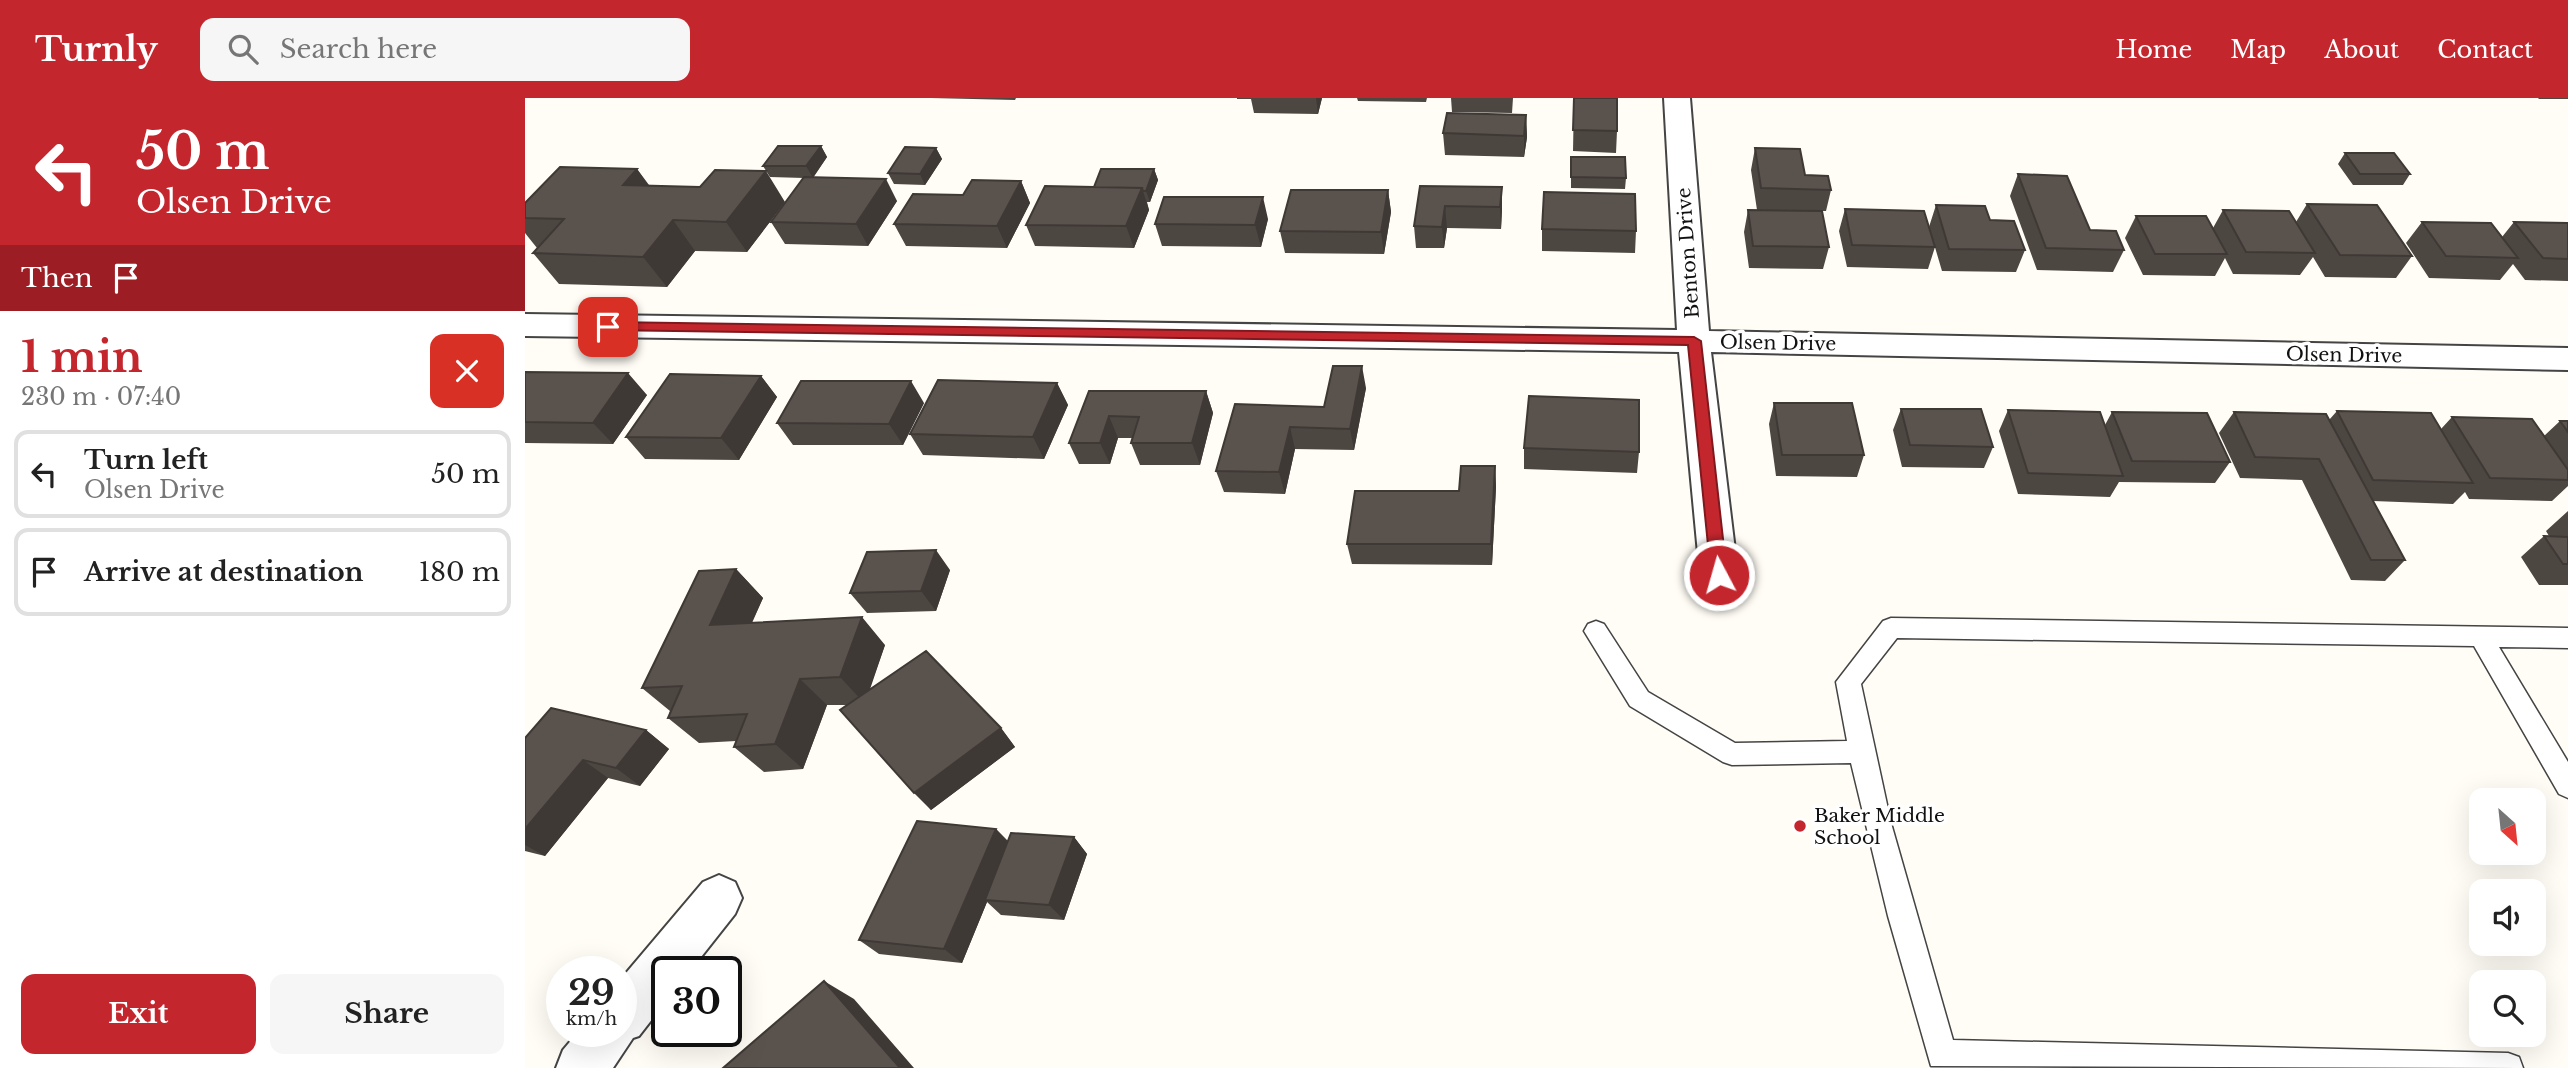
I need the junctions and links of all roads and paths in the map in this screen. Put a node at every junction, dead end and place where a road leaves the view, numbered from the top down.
1 (1677, 98) edge
2 (525, 325) edge
3 (1694, 341) junction
4 (2568, 359) edge
5 (1719, 575) dead end
6 (1596, 631) dead end
7 (2480, 636) junction
8 (2568, 638) edge
9 (1860, 752) junction
10 (2568, 786) edge
11 (719, 898) dead end
12 (637, 998) edge
13 (598, 1047) edge
14 (581, 1068) edge
15 (2508, 1068) edge

1 - 3 street, Benton Drive
2 - 3 street, Olsen Drive
3 - 4 street, Olsen Drive
3 - 5 street, Benton Drive
6 - 9 lane
7 - 8 lane
7 - 9 lane
7 - 10 lane
9 - 15 lane
11 - 12 street
13 - 14 street

